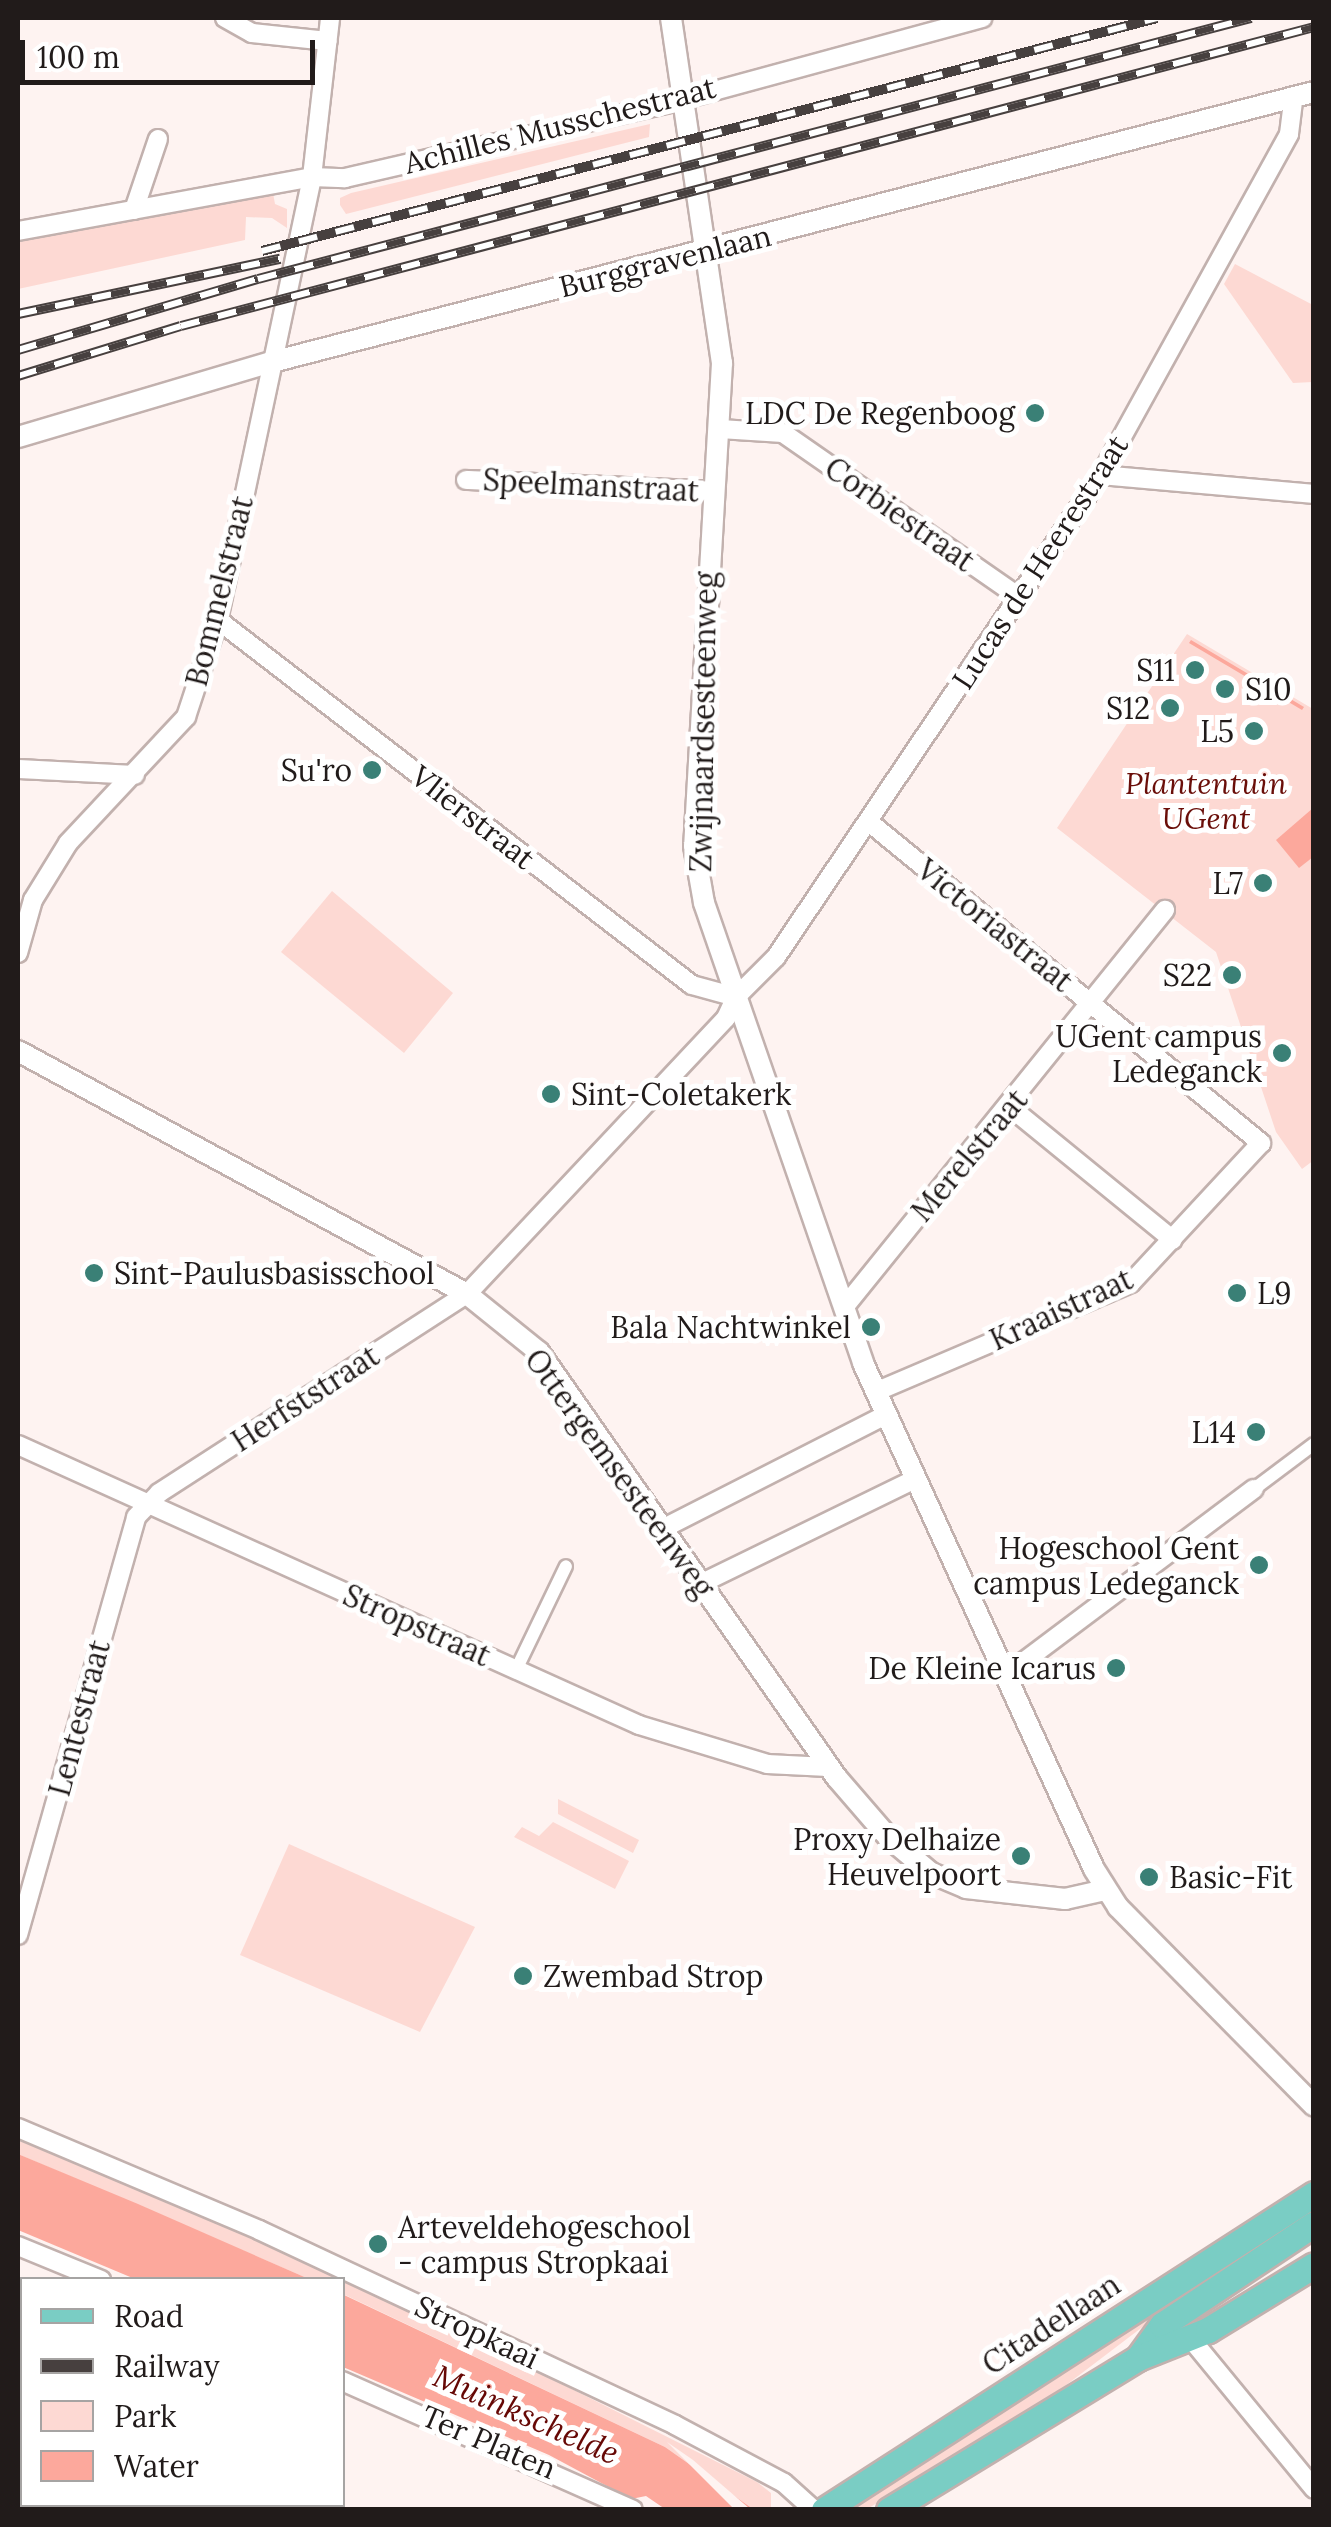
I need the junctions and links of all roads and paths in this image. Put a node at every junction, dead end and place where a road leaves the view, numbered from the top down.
1 (225, 18) edge
2 (330, 18) edge
3 (672, 18) edge
4 (983, 18) edge
5 (328, 41) junction
6 (1304, 94) edge
7 (687, 95) junction
8 (158, 139) dead end
9 (312, 176) junction
10 (134, 210) junction
11 (18, 231) edge
12 (708, 252) junction
13 (272, 362) junction
14 (720, 429) junction
15 (18, 436) edge
16 (1102, 475) junction
17 (466, 480) dead end
18 (715, 491) junction
19 (1314, 494) edge
20 (1020, 598) junction
21 (218, 620) junction
22 (18, 769) edge
23 (135, 775) junction
24 (869, 822) junction
25 (1165, 910) dead end
26 (18, 953) edge
27 (736, 997) junction
28 (1092, 1004) junction
29 (18, 1050) edge
30 (1010, 1107) junction
31 (1260, 1143) joint
32 (1172, 1240) junction
33 (467, 1294) junction
34 (846, 1305) junction
35 (876, 1392) junction
36 (886, 1415) junction
37 (1314, 1444) edge
38 (18, 1445) edge
39 (915, 1479) junction
40 (1254, 1488) joint
41 (146, 1504) junction
42 (662, 1529) junction
43 (566, 1566) dead end
44 (700, 1584) junction
45 (516, 1670) junction
46 (1006, 1674) junction
47 (828, 1767) junction
48 (1105, 1890) junction
49 (18, 1935) edge
50 (1314, 2106) edge
51 (18, 2128) edge
52 (1314, 2194) edge
53 (1314, 2224) edge
54 (18, 2246) edge
55 (1314, 2264) edge
56 (93, 2277) edge
57 (1191, 2339) junction
58 (1138, 2358) junction
59 (345, 2382) edge
60 (1314, 2489) edge
61 (632, 2510) edge
62 (814, 2510) edge
63 (824, 2510) edge
64 (889, 2510) edge

1 - 5 street
2 - 5 street, Bommelstraat
3 - 7 street, Zwijnaardsesteenweg
4 - 7 street, Achilles Musschestraat
5 - 9 street, Bommelstraat
6 - 12 street, Burggravenlaan
6 - 16 street, Lucas de Heerestraat
7 - 9 street, Achilles Musschestraat
7 - 12 street, Zwijnaardsesteenweg
8 - 10 street
9 - 10 street, Achilles Musschestraat
9 - 13 street, Bommelstraat
10 - 11 street, Achilles Musschestraat
12 - 13 street, Burggravenlaan
12 - 14 street, Zwijnaardsesteenweg
13 - 15 street, Burggravenlaan
13 - 21 street, Bommelstraat
14 - 18 street, Zwijnaardsesteenweg
14 - 20 street, Corbiestraat
16 - 19 street
16 - 20 street, Lucas de Heerestraat
17 - 18 street, Speelmanstraat
18 - 27 street, Zwijnaardsesteenweg
20 - 24 street, Lucas de Heerestraat
21 - 23 street, Bommelstraat
21 - 27 street, Vlierstraat
22 - 23 street
23 - 26 street, Bommelstraat
24 - 27 street, Lucas de Heerestraat
24 - 28 street, Victoriastraat
25 - 28 street, Merelstraat
27 - 33 street, Herfststraat
27 - 34 street, Zwijnaardsesteenweg
28 - 30 street, Merelstraat
28 - 31 street, Victoriastraat
29 - 33 street, Ottergemsesteenweg
30 - 32 street
30 - 34 street, Merelstraat
31 - 32 street, Kraaistraat
32 - 35 street, Kraaistraat
33 - 41 street, Herfststraat
33 - 42 street, Ottergemsesteenweg
34 - 35 street, Zwijnaardsesteenweg
35 - 36 street, Zwijnaardsesteenweg
36 - 39 street, Zwijnaardsesteenweg
36 - 42 street
37 - 40 street
38 - 41 street, Stropstraat
39 - 44 street
39 - 46 street, Zwijnaardsesteenweg
40 - 46 street
41 - 45 street, Stropstraat
41 - 49 street, Lentestraat
42 - 44 street, Ottergemsesteenweg
43 - 45 street
44 - 47 street, Ottergemsesteenweg
45 - 47 street, Stropstraat
46 - 48 street, Zwijnaardsesteenweg
47 - 48 street, Ottergemsesteenweg
48 - 50 street, Zwijnaardsesteenweg
51 - 62 street, Stropkaai
52 - 63 main road, Citadellaan
53 - 58 main road
54 - 56 street
55 - 57 main road
57 - 58 main road
57 - 60 street
58 - 64 main road
59 - 61 street, Ter Platen

